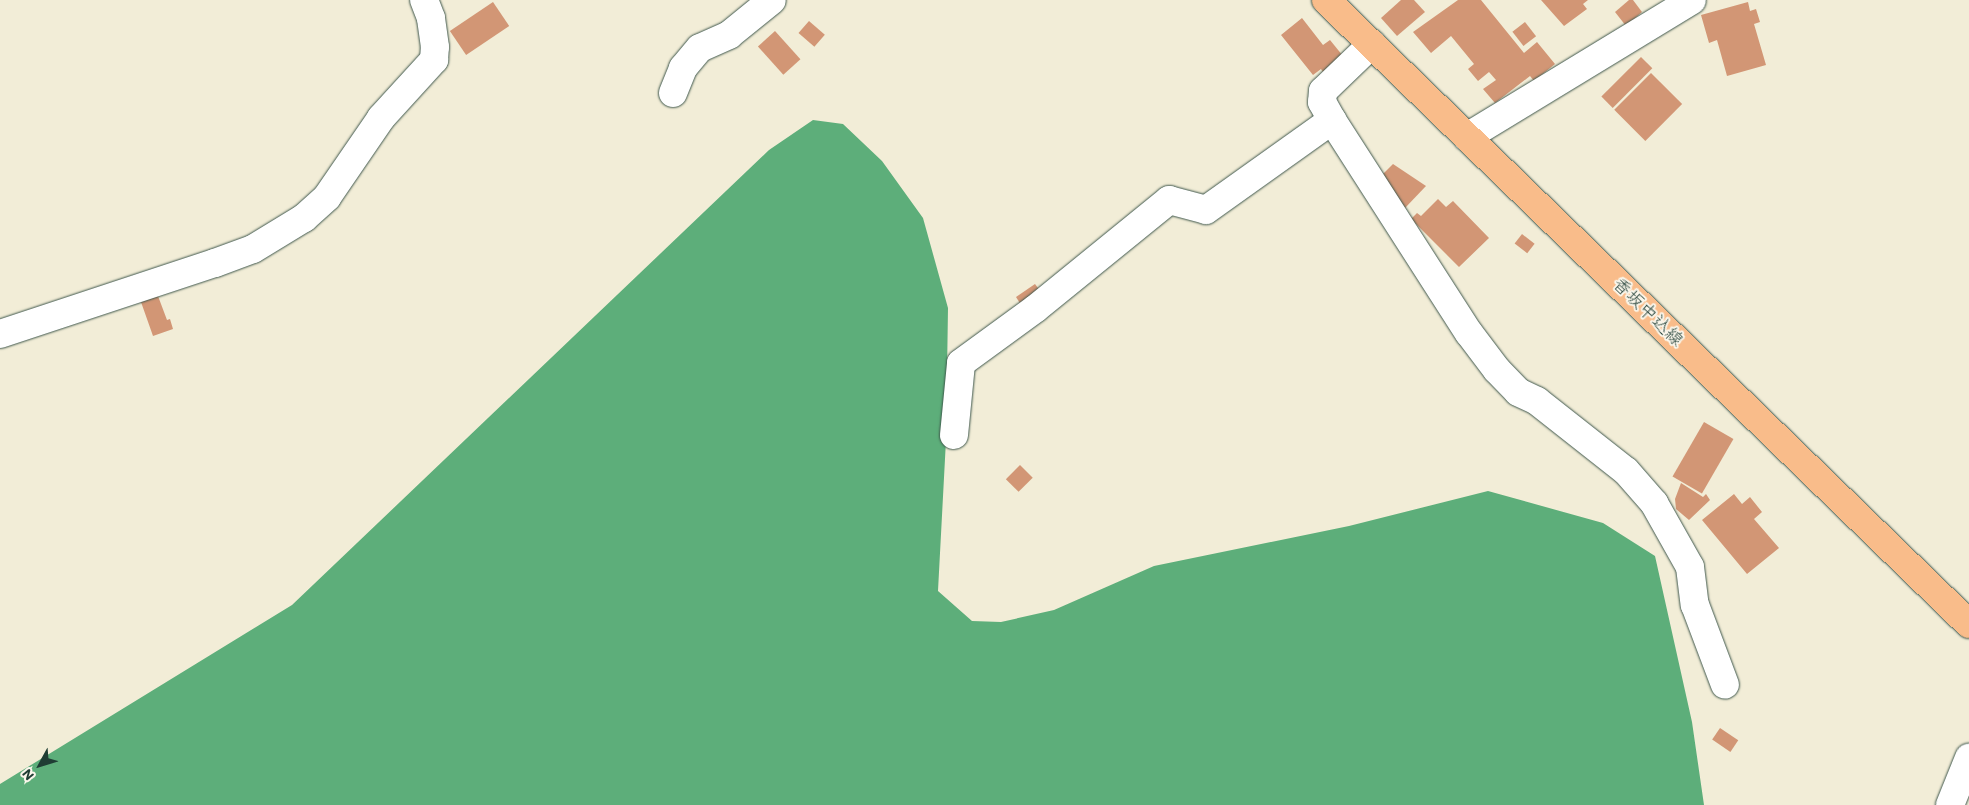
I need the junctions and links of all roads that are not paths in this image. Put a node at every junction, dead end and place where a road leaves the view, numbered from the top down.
1 (424, 0) edge
2 (772, 0) edge
3 (1326, 0) edge
4 (1692, 0) edge
5 (1372, 44) junction
6 (673, 93) dead end
7 (1332, 120) junction
8 (1467, 137) junction
9 (0, 334) edge
10 (954, 435) dead end
11 (1969, 624) edge
12 (1725, 685) dead end
13 (1969, 758) edge
14 (1950, 805) edge

1 - 9 street
2 - 6 street
3 - 5 main road, 香坂中込線
4 - 8 street
5 - 7 street
5 - 8 main road, 香坂中込線
7 - 10 street
7 - 12 street
8 - 11 main road, 香坂中込線
13 - 14 street

